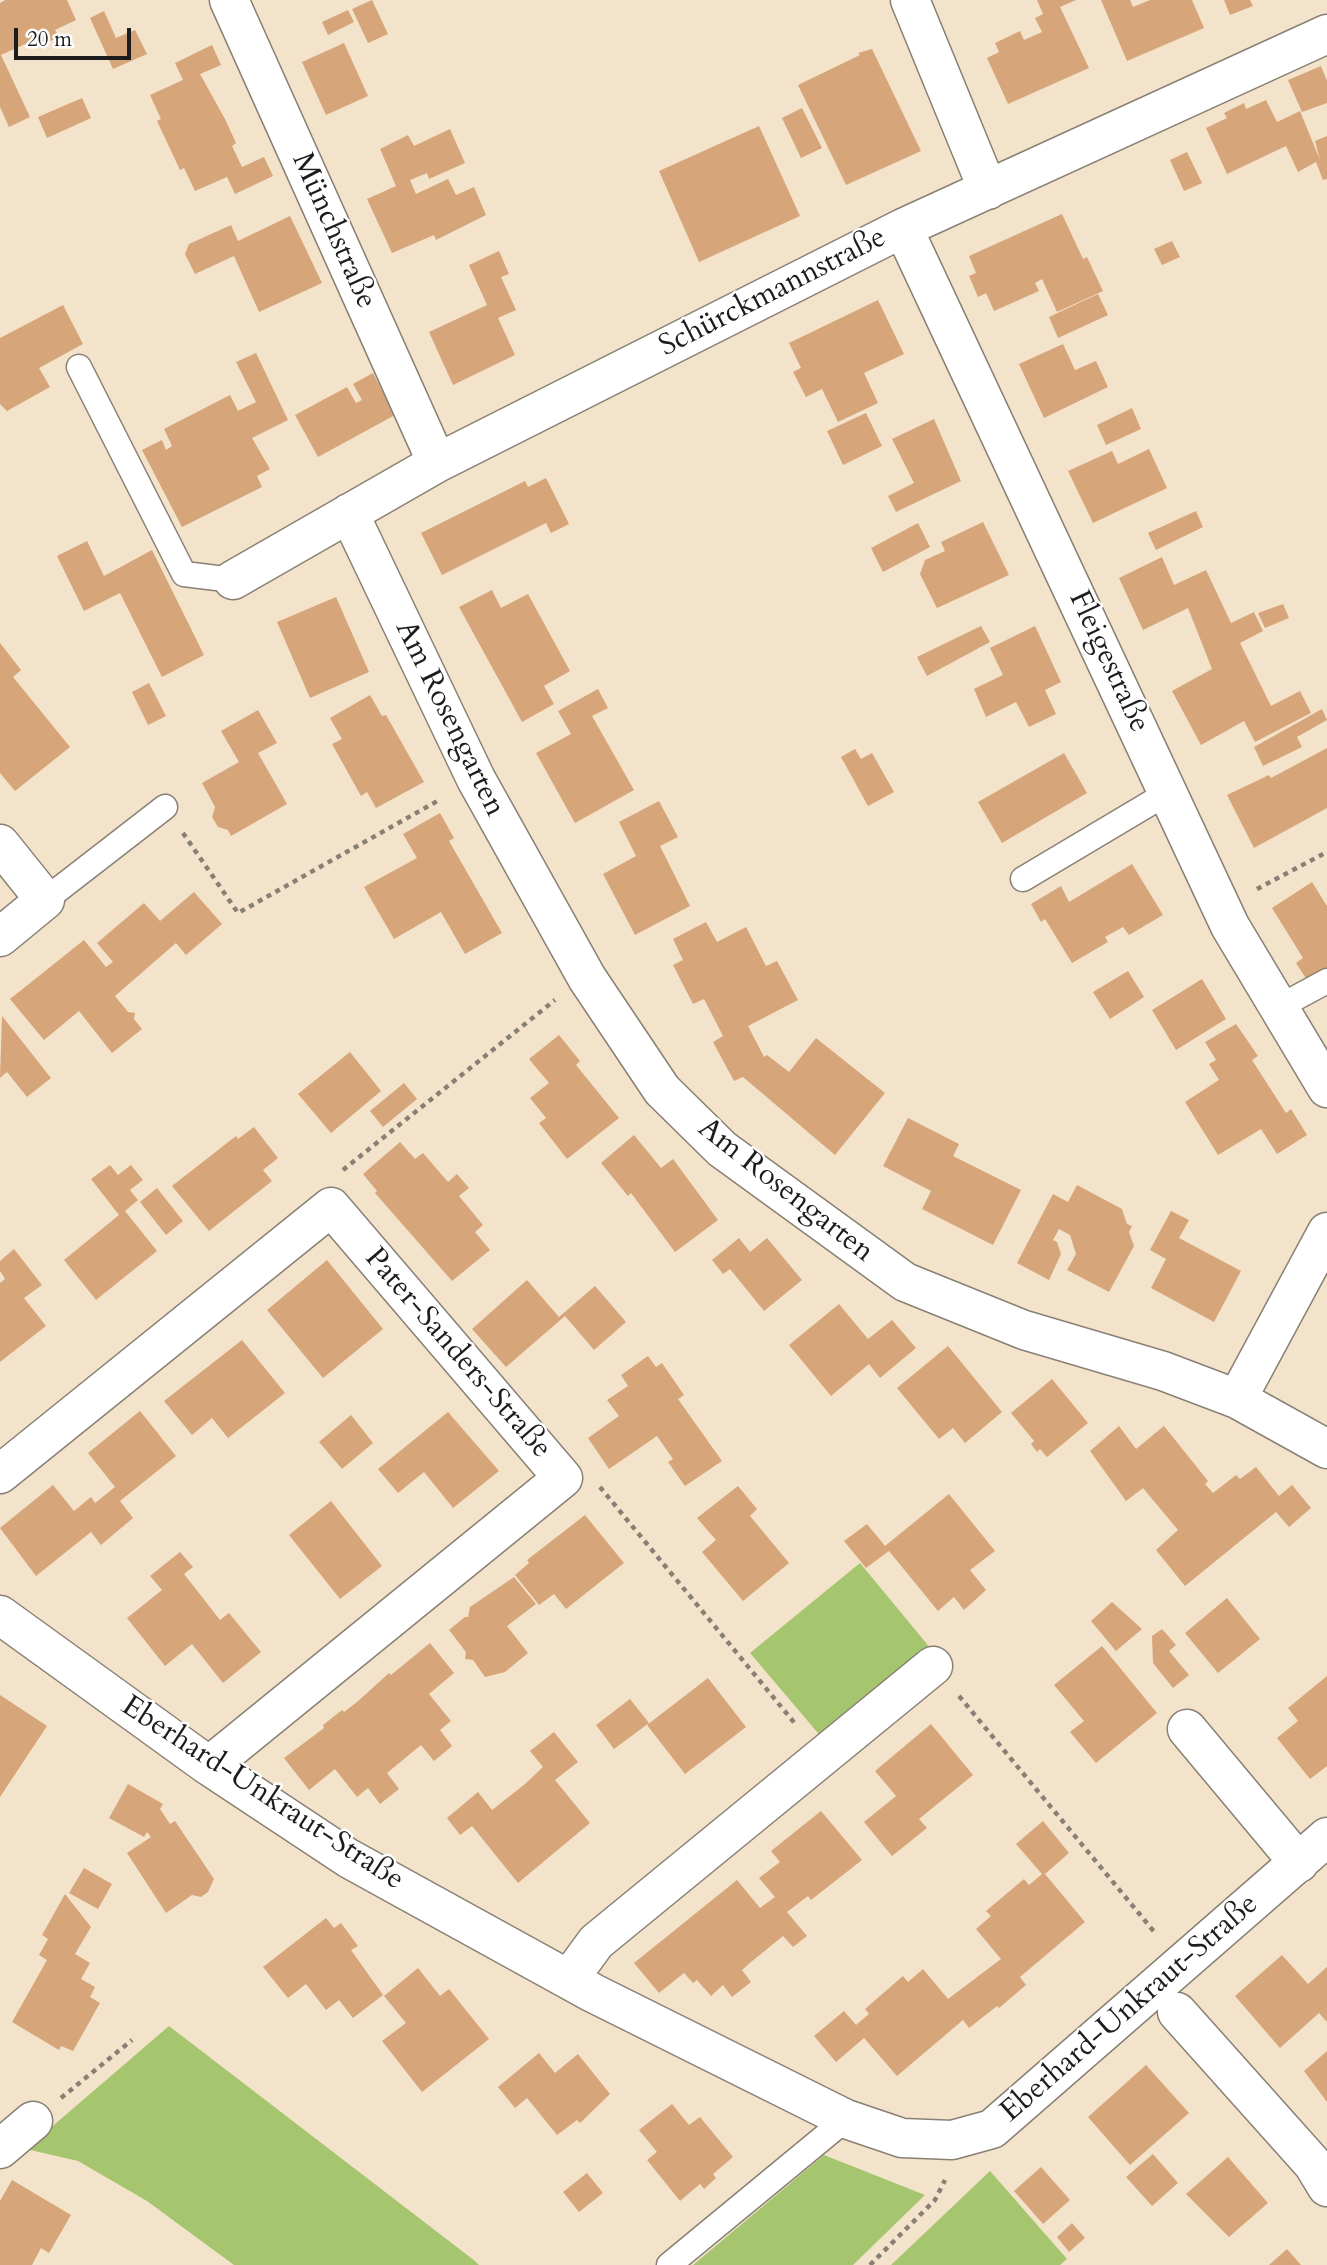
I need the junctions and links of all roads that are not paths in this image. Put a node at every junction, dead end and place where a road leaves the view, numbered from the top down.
1 (229, 0) edge
2 (910, 0) edge
3 (1327, 34) edge
4 (988, 190) junction
5 (903, 228) junction
6 (79, 367) dead end
7 (437, 463) junction
8 (349, 513) junction
9 (233, 580) joint
10 (1169, 792) junction
11 (164, 807) road end
12 (0, 844) edge
13 (1023, 879) dead end
14 (46, 900) junction
15 (0, 937) edge
16 (1327, 981) edge
17 (1279, 1007) junction
18 (1327, 1088) edge
19 (1327, 1232) edge
20 (1237, 1399) junction
21 (1327, 1449) edge
22 (0, 1474) edge
23 (0, 1615) edge
24 (933, 1666) road end
25 (1187, 1729) dead end
26 (209, 1766) junction
27 (1327, 1837) edge
28 (1299, 1863) junction
29 (569, 1979) junction
30 (1177, 2012) dead end
31 (846, 2119) junction
32 (33, 2121) road end
33 (0, 2149) edge
34 (1327, 2187) edge
35 (669, 2265) edge

1 - 7 street, Münchstraße
2 - 4 street
3 - 4 street, Schürckmannstraße
4 - 5 street, Schürckmannstraße
5 - 7 street, Schürckmannstraße
5 - 10 street, Fleigestraße
6 - 9 lane
7 - 8 street, Schürckmannstraße
8 - 9 street, Schürckmannstraße
8 - 20 street, Am Rosengarten
10 - 13 lane
10 - 17 street, Fleigestraße
11 - 14 lane
12 - 14 street
14 - 15 street
16 - 17 lane
17 - 18 street, Fleigestraße
19 - 20 street
20 - 21 street, Am Rosengarten
22 - 26 street, Pater-Sanders-Straße
23 - 26 street, Eberhard-Unkraut-Straße
24 - 29 street
25 - 28 street
26 - 29 street, Eberhard-Unkraut-Straße
27 - 28 street, Eberhard-Unkraut-Straße
28 - 31 street, Eberhard-Unkraut-Straße
29 - 31 street, Eberhard-Unkraut-Straße
30 - 34 street
31 - 35 lane
32 - 33 street

